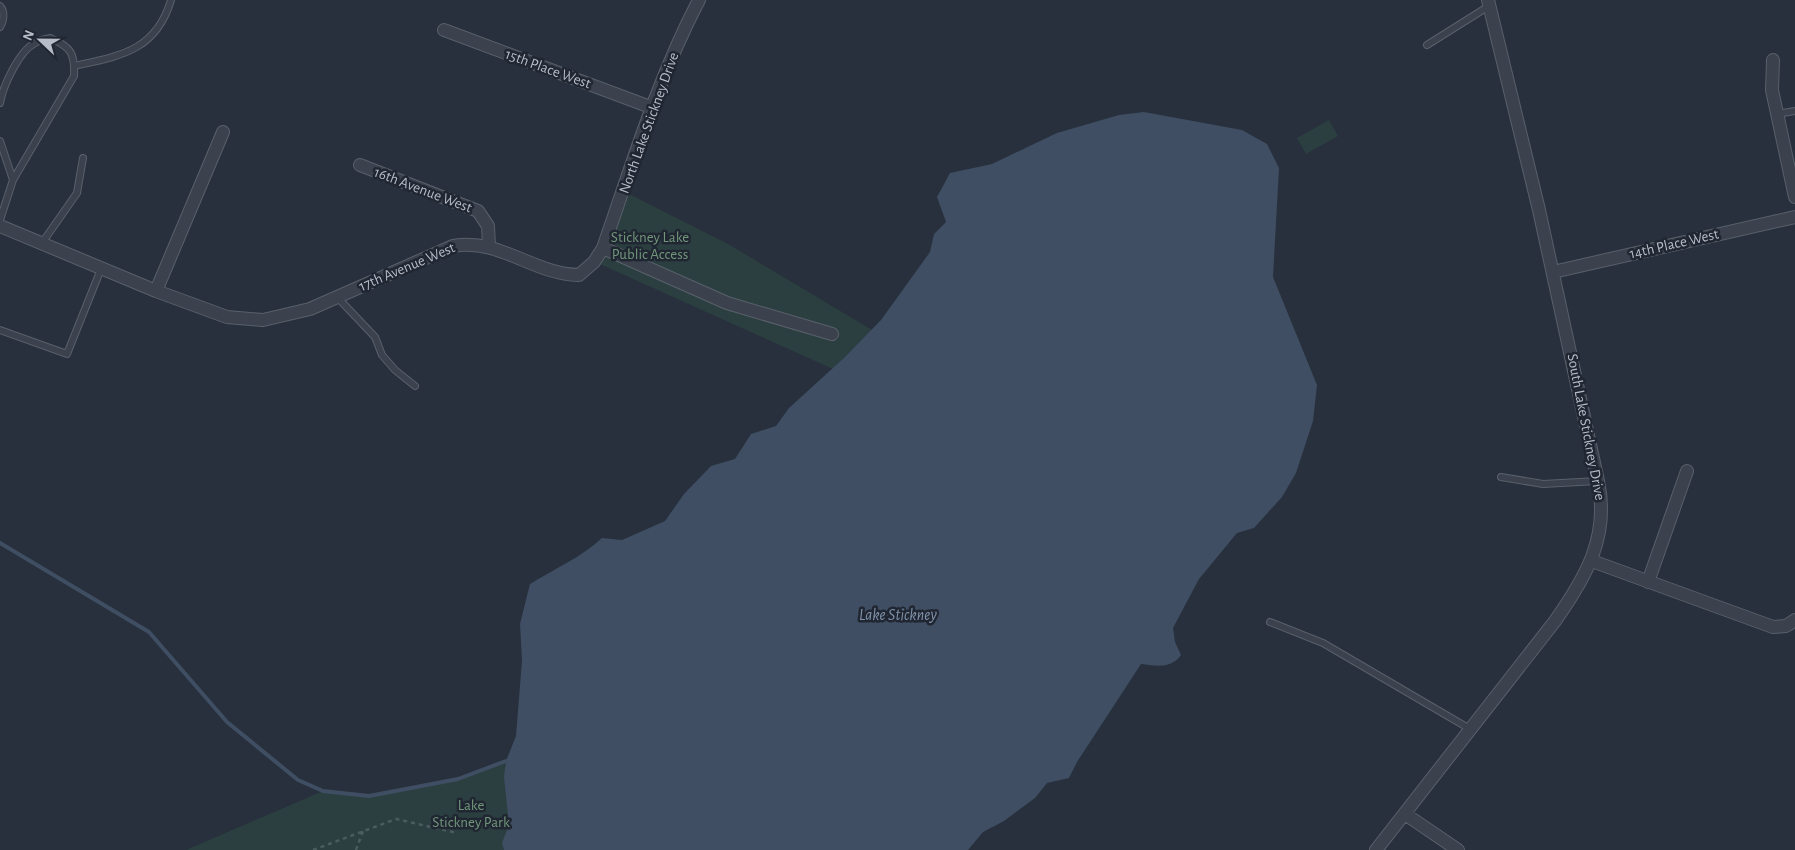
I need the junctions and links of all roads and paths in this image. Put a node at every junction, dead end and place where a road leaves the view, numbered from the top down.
1 (171, 0) edge
2 (699, 0) edge
3 (1489, 3) edge
4 (0, 6) edge
5 (0, 27) edge
6 (444, 30) dead end
7 (1427, 45) dead end
8 (1773, 60) dead end
9 (74, 66) junction
10 (0, 103) edge
11 (652, 108) junction
12 (1795, 111) edge
13 (1777, 114) junction
14 (223, 132) dead end
15 (0, 141) edge
16 (83, 158) dead end
17 (360, 165) dead end
18 (13, 180) junction
19 (1795, 197) edge
20 (1795, 216) edge
21 (0, 220) edge
22 (0, 226) edge
23 (42, 243) junction
24 (489, 246) junction
25 (603, 248) junction
26 (101, 269) junction
27 (1553, 272) junction
28 (156, 291) junction
29 (337, 297) junction
30 (0, 330) edge
31 (832, 334) dead end
32 (415, 386) dead end
33 (1687, 471) dead end
34 (1501, 477) dead end
35 (1598, 481) junction
36 (1592, 561) junction
37 (1648, 582) junction
38 (1795, 620) edge
39 (1270, 622) dead end
40 (1470, 729) junction
41 (1405, 814) junction
42 (363, 831) junction
43 (458, 832) dead end
44 (313, 850) edge
45 (356, 850) edge
46 (1376, 850) edge
47 (1458, 850) edge

1 - 9 lane
2 - 11 street, North Lake Stickney Drive
3 - 7 lane
3 - 27 street, South Lake Stickney Drive
4 - 5 lane
6 - 11 street, 15th Place West
8 - 13 street
9 - 10 lane
9 - 18 lane
11 - 25 street, North Lake Stickney Drive
12 - 13 lane
13 - 19 street
14 - 28 street
15 - 18 lane
16 - 23 lane
17 - 24 street, 16th Avenue West
18 - 21 lane
20 - 27 street, 14th Place West
22 - 23 street, 17th Avenue West
23 - 26 street, 17th Avenue West
24 - 25 street, 17th Avenue West
24 - 29 street, 17th Avenue West
25 - 31 street
26 - 28 street, 17th Avenue West
26 - 30 lane
27 - 35 street, South Lake Stickney Drive
28 - 29 street, 17th Avenue West
29 - 32 lane
33 - 37 street
34 - 35 lane
35 - 36 street, South Lake Stickney Drive
36 - 37 street
36 - 40 street, South Lake Stickney Drive
37 - 38 street
39 - 40 lane
40 - 41 street, South Lake Stickney Drive
41 - 46 street, South Lake Stickney Drive
41 - 47 street
42 - 43 path
42 - 44 path
42 - 45 path

